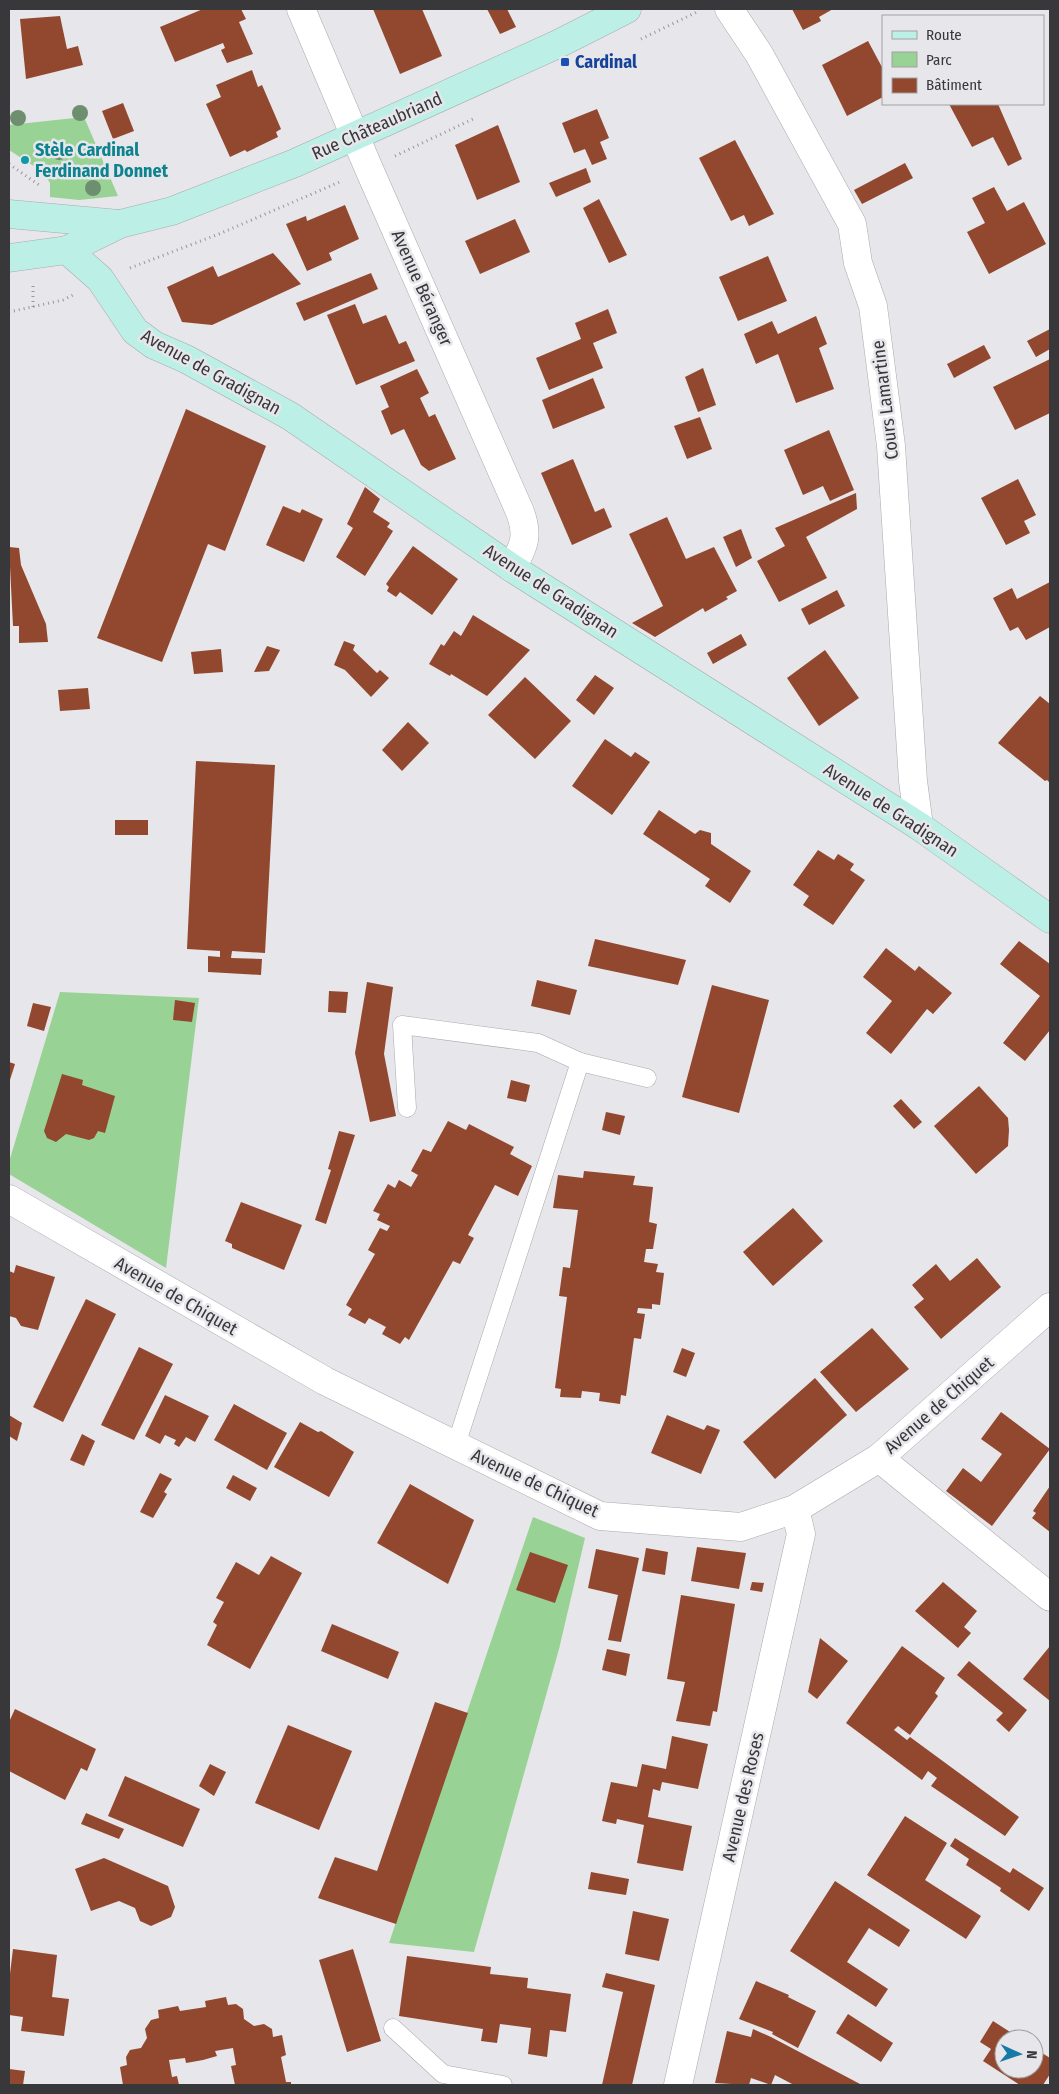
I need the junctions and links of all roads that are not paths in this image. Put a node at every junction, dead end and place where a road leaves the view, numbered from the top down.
1 (301, 9) edge
2 (627, 9) edge
3 (730, 9) edge
4 (355, 136) junction
5 (9, 214) edge
6 (120, 224) junction
7 (67, 250) junction
8 (9, 258) edge
9 (512, 568) junction
10 (918, 826) junction
11 (1050, 919) edge
12 (580, 1062) junction
13 (647, 1078) dead end
14 (407, 1108) dead end
15 (9, 1199) edge
16 (1050, 1307) edge
17 (456, 1446) junction
18 (879, 1458) junction
19 (795, 1509) junction
20 (1050, 1597) edge
21 (393, 2028) dead end
22 (503, 2085) edge
23 (678, 2085) edge

1 - 4 street, Avenue Béranger
2 - 4 street, Rue Châteaubriand
3 - 10 street, Cours Lamartine
4 - 6 street, Rue Châteaubriand
4 - 9 street, Avenue Béranger
5 - 6 street, Rue Châteaubriand
6 - 7 street, Rue Châteaubriand
7 - 8 street, Rue Châteaubriand
7 - 9 street, Avenue de Gradignan
9 - 10 street, Avenue de Gradignan
10 - 11 street, Avenue de Gradignan
12 - 13 lane
12 - 14 lane
12 - 17 lane
15 - 17 street, Avenue de Chiquet
16 - 18 street, Avenue de Chiquet
17 - 19 street, Avenue de Chiquet
18 - 19 street, Avenue de Chiquet
18 - 20 street
19 - 23 street, Avenue des Roses
21 - 22 lane

